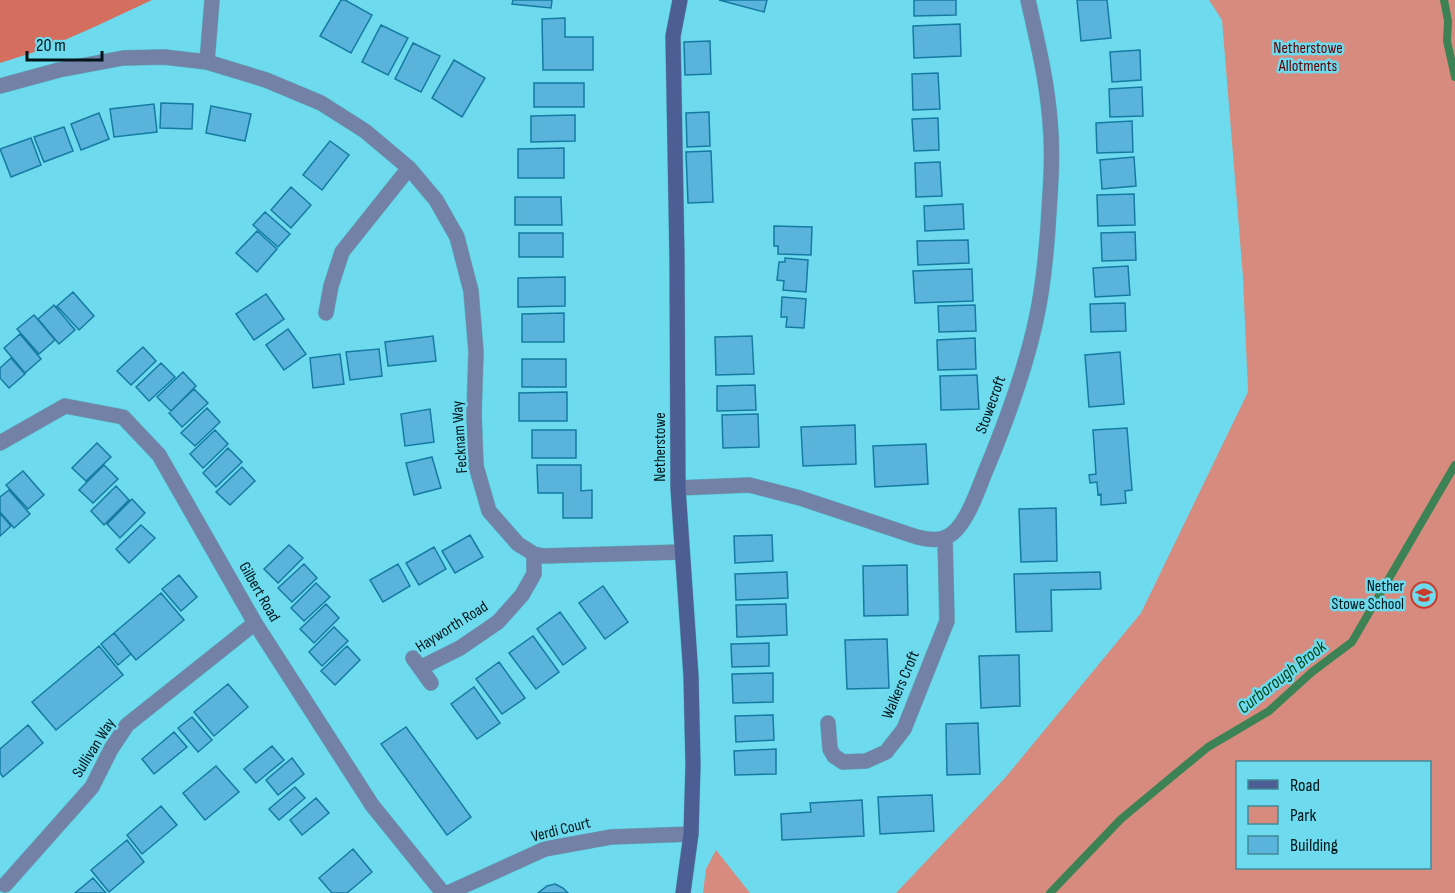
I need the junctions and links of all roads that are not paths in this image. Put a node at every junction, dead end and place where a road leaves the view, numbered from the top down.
1 (212, 0) edge
2 (680, 0) edge
3 (1028, 0) edge
4 (207, 62) junction
5 (0, 86) edge
6 (409, 168) junction
7 (326, 313) dead end
8 (0, 443) edge
9 (678, 488) junction
10 (945, 538) junction
11 (681, 552) junction
12 (534, 554) junction
13 (255, 623) junction
14 (431, 683) dead end
15 (828, 723) dead end
16 (691, 834) junction
17 (5, 885) dead end
18 (443, 893) edge
19 (448, 893) edge
20 (683, 893) edge

1 - 4 street
2 - 9 street, Netherstowe
3 - 10 street, Stowecroft
4 - 5 street, Fecknam Way
4 - 6 street, Fecknam Way
6 - 7 street
6 - 12 street, Fecknam Way
8 - 13 street, Gilbert Road
9 - 10 street
9 - 11 street, Netherstowe
10 - 15 street, Walkers Croft
11 - 12 street
11 - 16 street, Netherstowe
12 - 14 street, Hayworth Road
13 - 17 street, Sullivan Way
13 - 18 street, Gilbert Road
16 - 19 street, Verdi Court
16 - 20 street, Netherstowe

